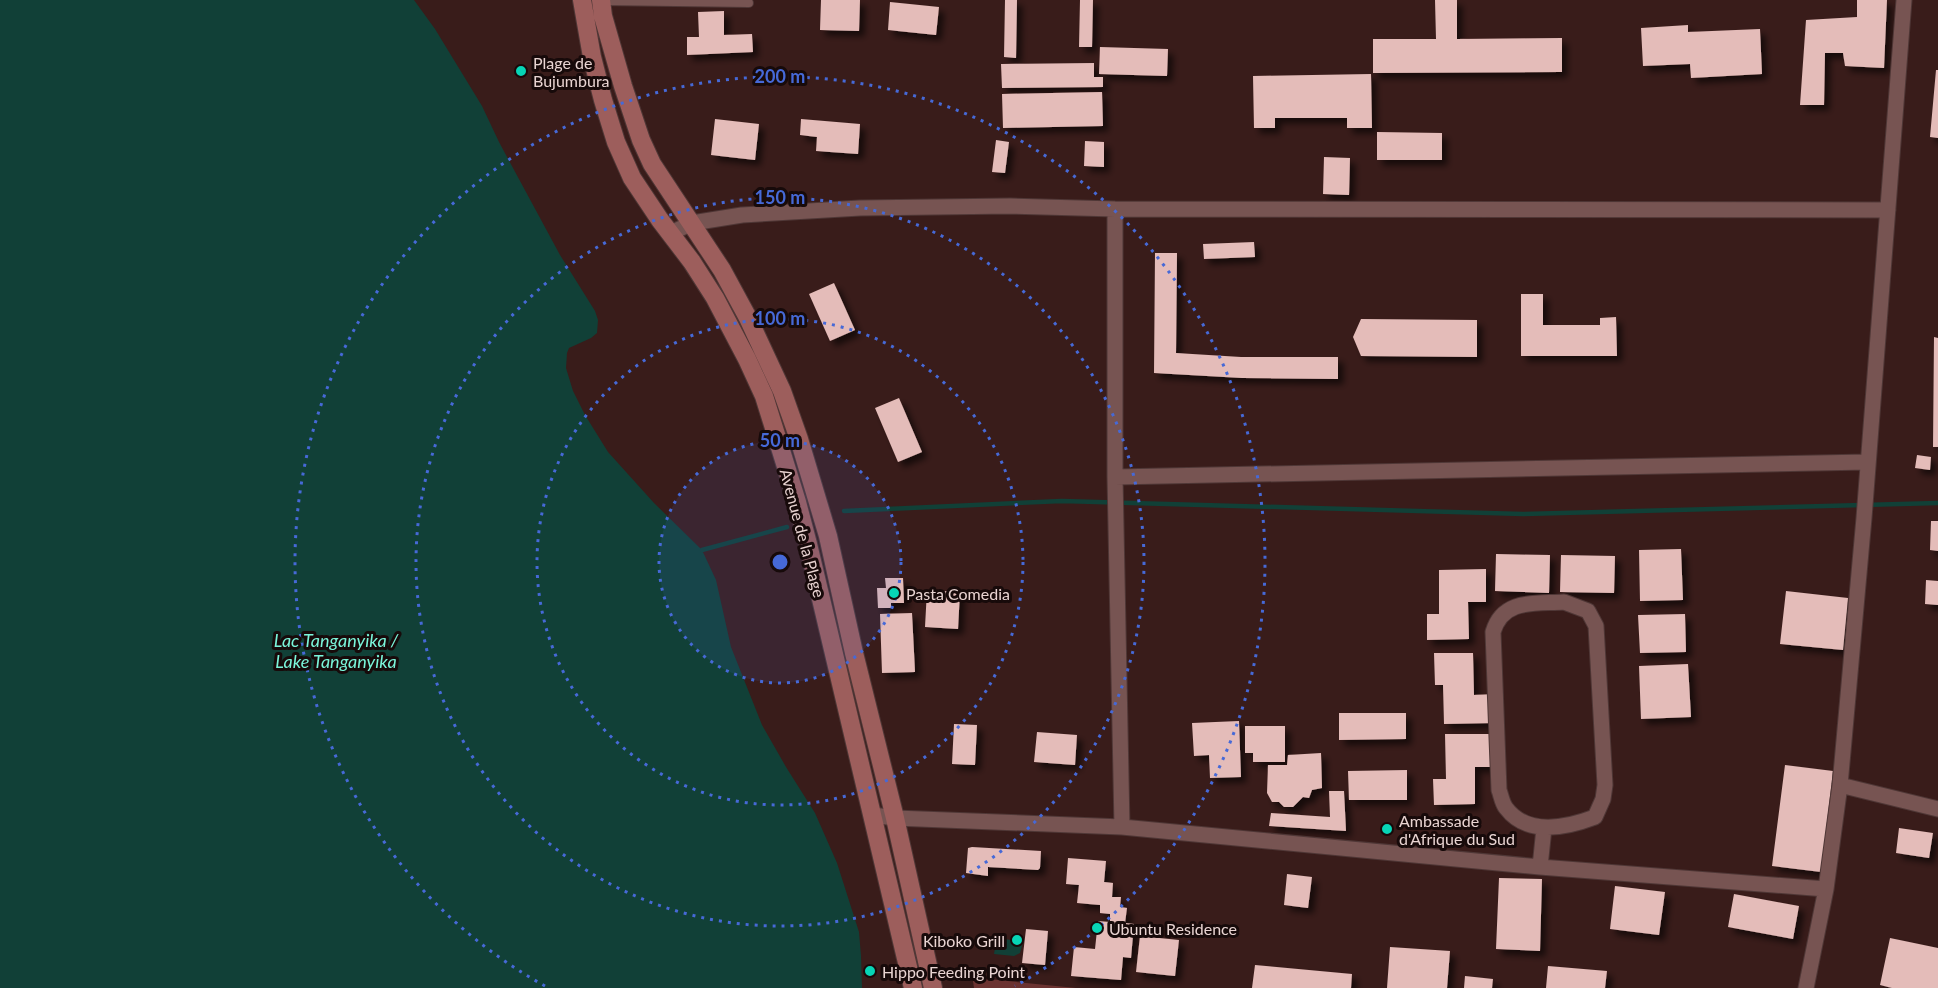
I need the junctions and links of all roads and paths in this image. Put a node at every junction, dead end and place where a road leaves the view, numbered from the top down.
1 (1904, 0) edge
2 (601, 1) edge
3 (580, 2) edge
4 (749, 3) dead end
5 (610, 42) junction
6 (1115, 208) junction
7 (1888, 210) junction
8 (692, 223) junction
9 (671, 233) junction
10 (1867, 470) junction
11 (1116, 484) junction
12 (1840, 785) junction
13 (1938, 809) edge
14 (873, 815) junction
15 (895, 818) junction
16 (1122, 826) junction
17 (1544, 828) junction
18 (1540, 867) junction
19 (1826, 889) junction
20 (913, 988) edge
21 (933, 988) edge
22 (1806, 988) edge

1 - 7 street
2 - 4 lane
2 - 5 main road, Avenue de la Plage
3 - 5 main road, Avenue de la Plage
3 - 9 main road, Avenue de la Plage
5 - 8 main road, Avenue de la Plage
6 - 7 street
6 - 8 street
6 - 11 street
7 - 10 street
8 - 9 street
8 - 15 main road, Avenue de la Plage
9 - 14 main road, Avenue de la Plage
10 - 11 street
10 - 12 street
11 - 16 street
12 - 13 street
12 - 19 street
14 - 15 street
14 - 20 main road, Avenue de la Plage
15 - 16 street
15 - 21 main road, Avenue de la Plage
16 - 18 street
17 - 17 street
17 - 18 street
18 - 19 street
19 - 22 street

